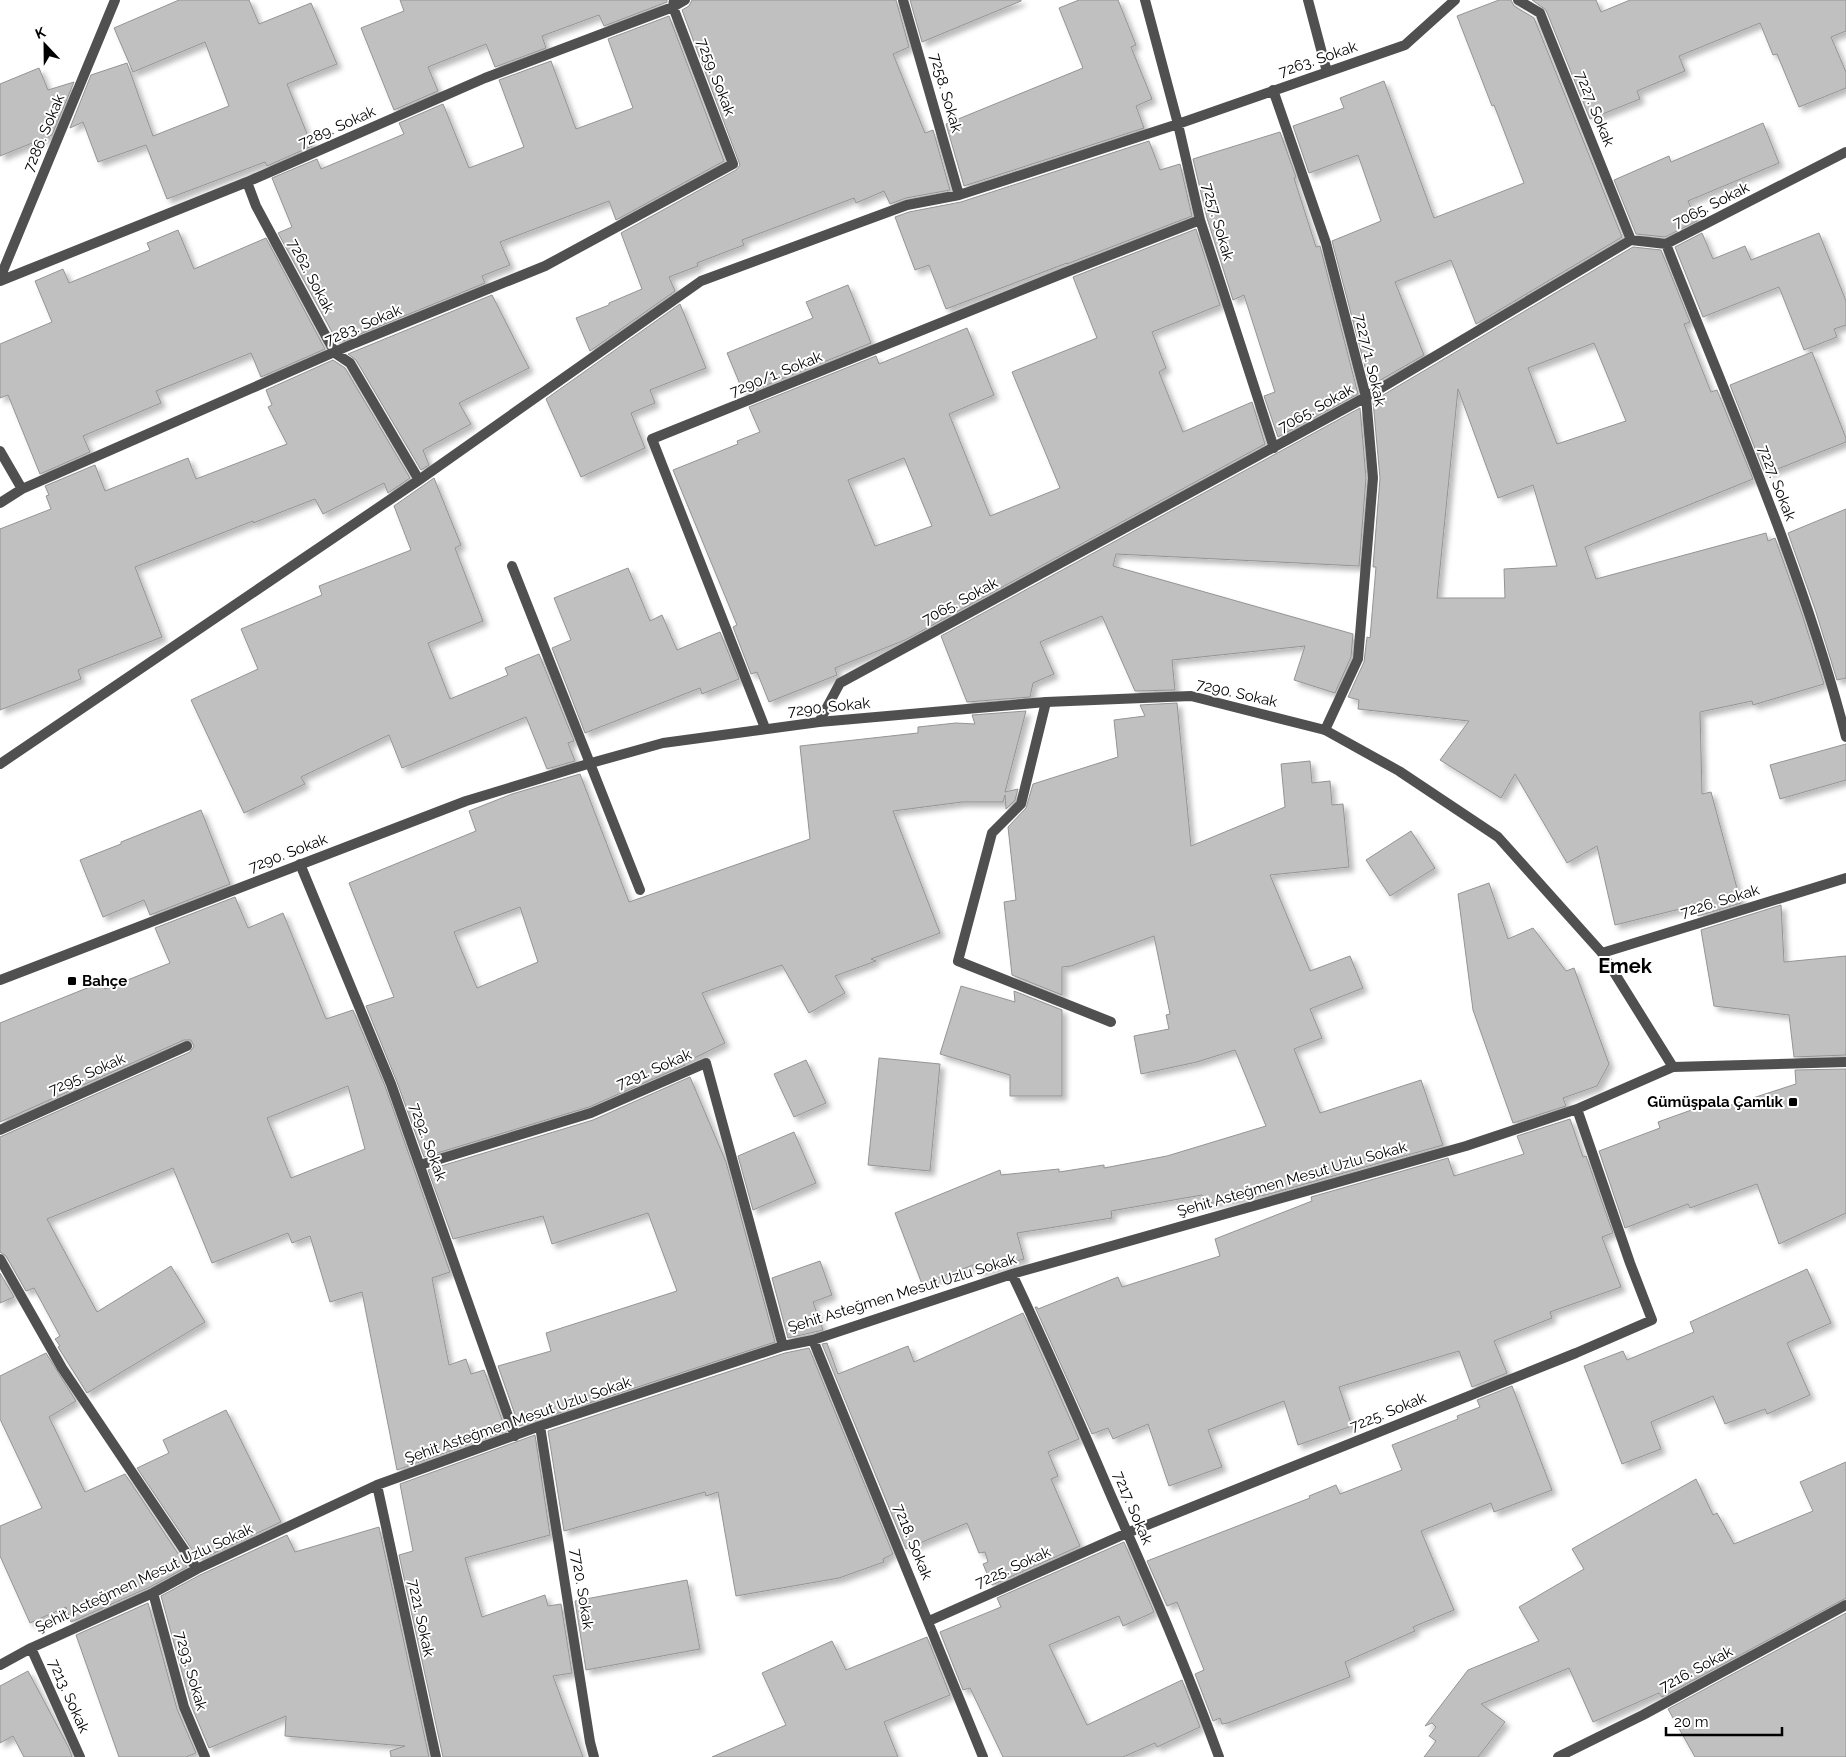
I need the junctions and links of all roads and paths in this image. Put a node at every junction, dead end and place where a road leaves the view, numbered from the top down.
1 (115, 0) edge
2 (685, 0) edge
3 (903, 0) edge
4 (1145, 0) edge
5 (1308, 0) edge
6 (1455, 0) edge
7 (1518, 0) edge
8 (674, 3) edge
9 (1327, 72) junction
10 (1273, 90) junction
11 (1178, 124) junction
12 (1846, 152) edge
13 (733, 164) joint
14 (247, 182) junction
15 (959, 195) junction
16 (1200, 220) junction
17 (1632, 240) junction
18 (1666, 244) junction
19 (0, 280) edge
20 (335, 353) junction
21 (1366, 397) junction
22 (1274, 448) junction
23 (0, 452) edge
24 (419, 480) junction
25 (22, 490) junction
26 (0, 503) edge
27 (512, 566) dead end
28 (1046, 702) junction
29 (818, 722) junction
30 (765, 728) junction
31 (1325, 730) junction
32 (1846, 737) edge
33 (591, 762) junction
34 (0, 764) edge
35 (300, 864) junction
36 (1846, 878) edge
37 (640, 890) dead end
38 (1602, 953) junction
39 (0, 980) edge
40 (1111, 1022) dead end
41 (187, 1046) dead end
42 (1846, 1062) edge
43 (1673, 1067) junction
44 (1577, 1109) junction
45 (0, 1130) edge
46 (420, 1165) junction
47 (0, 1259) edge
48 (1012, 1274) junction
49 (813, 1340) junction
50 (783, 1346) junction
51 (540, 1426) junction
52 (515, 1436) junction
53 (377, 1485) junction
54 (1127, 1533) junction
55 (197, 1569) junction
56 (153, 1593) junction
57 (1846, 1605) edge
58 (929, 1621) junction
59 (31, 1648) junction
60 (0, 1665) edge
61 (80, 1757) edge
62 (205, 1757) edge
63 (436, 1757) edge
64 (594, 1757) edge
65 (983, 1757) edge
66 (1219, 1757) edge
67 (1558, 1757) edge

1 - 19 street, 7286. Sokak
2 - 8 street, 7289. Sokak
3 - 15 street, 7258. Sokak
4 - 11 street, 7257. Sokak
5 - 9 street
6 - 9 street, 7263. Sokak
7 - 17 street, 7227. Sokak
8 - 13 street, 7259. Sokak
8 - 14 street, 7289. Sokak
9 - 10 street, 7263. Sokak
10 - 11 street, 7263. Sokak
10 - 21 street, 7227/1. Sokak
11 - 15 street, 7263. Sokak
11 - 16 street, 7257. Sokak
12 - 18 street, 7065. Sokak
13 - 20 street, 7283. Sokak
14 - 19 street, 7289. Sokak
14 - 20 street, 7262. Sokak
15 - 24 street, 7263. Sokak
16 - 22 street, 7257. Sokak
16 - 30 street, 7290/1. Sokak
17 - 18 street, 7065. Sokak
17 - 21 street, 7065. Sokak
18 - 32 street, 7227. Sokak
20 - 24 street, 7262. Sokak
20 - 25 street, 7283. Sokak
21 - 22 street, 7065. Sokak
21 - 31 street, 7227/1. Sokak
22 - 29 street, 7065. Sokak
23 - 25 street
24 - 34 street, 7263. Sokak
25 - 26 street, 7283. Sokak
27 - 33 street
28 - 29 street, 7290. Sokak
28 - 31 street, 7290. Sokak
28 - 40 street
29 - 30 street, 7290. Sokak
30 - 33 street, 7290. Sokak
31 - 38 street, 7290. Sokak
33 - 35 street, 7290. Sokak
33 - 37 street
35 - 39 street, 7290. Sokak
35 - 46 street, 7292. Sokak
36 - 38 street, 7226. Sokak
38 - 43 street, 7290. Sokak
41 - 45 street, 7295. Sokak
42 - 43 street, Şehit Asteğmen Mesut Uzlu Sokak
43 - 44 street, Şehit Asteğmen Mesut Uzlu Sokak
44 - 48 street, Şehit Asteğmen Mesut Uzlu Sokak
44 - 54 street, 7225. Sokak
46 - 50 street, 7291. Sokak
46 - 52 street, 7292. Sokak
47 - 55 street
48 - 49 street, Şehit Asteğmen Mesut Uzlu Sokak
48 - 54 street, 7217. Sokak
49 - 50 street, Şehit Asteğmen Mesut Uzlu Sokak
49 - 58 street, 7218. Sokak
50 - 51 street, Şehit Asteğmen Mesut Uzlu Sokak
51 - 52 street, Şehit Asteğmen Mesut Uzlu Sokak
51 - 64 street, 7720. Sokak
52 - 53 street, Şehit Asteğmen Mesut Uzlu Sokak
53 - 55 street, Şehit Asteğmen Mesut Uzlu Sokak
53 - 63 street, 7221. Sokak
54 - 58 street, 7225. Sokak
54 - 66 street, 7217. Sokak
55 - 56 street, Şehit Asteğmen Mesut Uzlu Sokak
56 - 59 street, Şehit Asteğmen Mesut Uzlu Sokak
56 - 62 street, 7293. Sokak
57 - 67 street, 7216. Sokak
58 - 65 street, 7218. Sokak
59 - 60 street, Şehit Asteğmen Mesut Uzlu Sokak
59 - 61 street, 7213. Sokak

